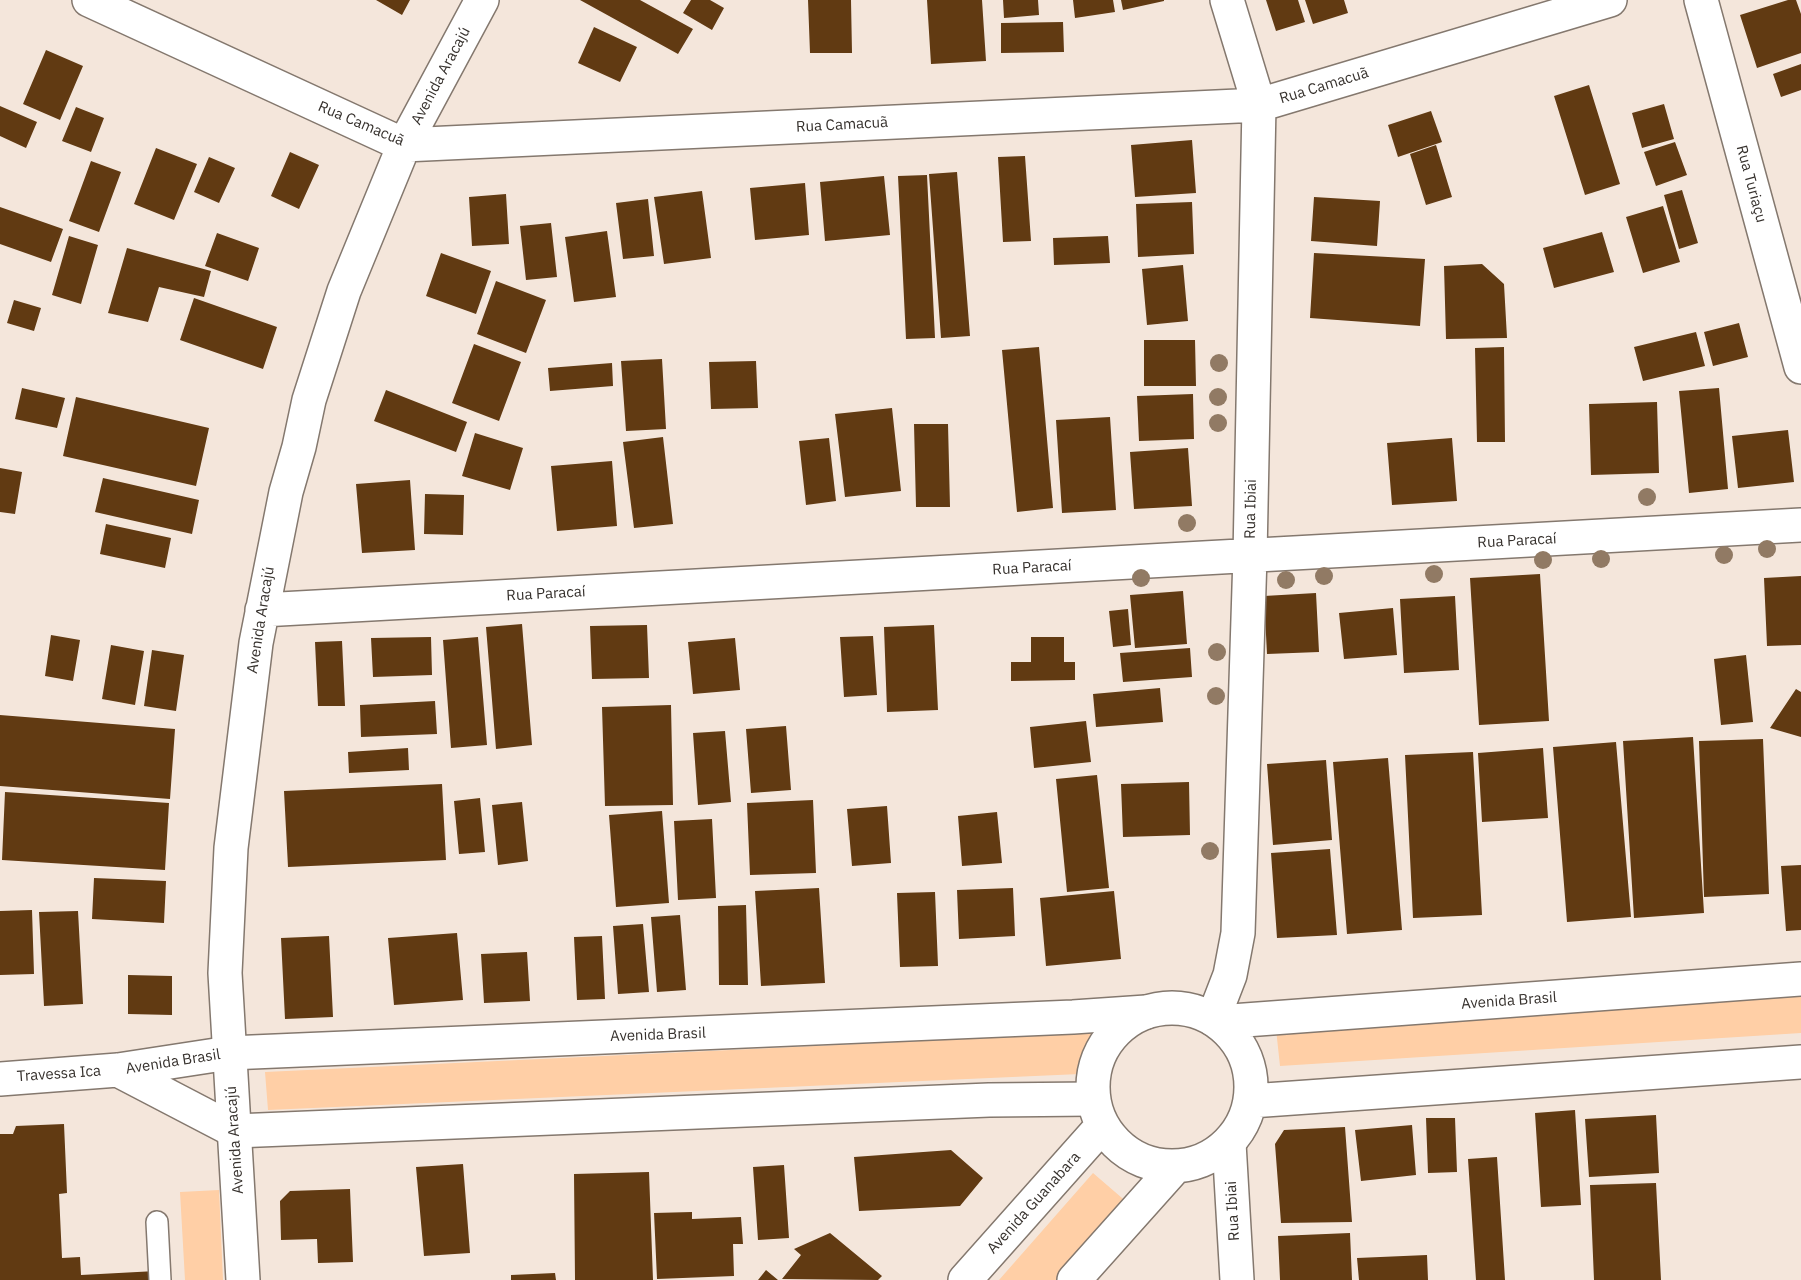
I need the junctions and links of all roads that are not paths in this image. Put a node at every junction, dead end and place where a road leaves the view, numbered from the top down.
1 (89, 0) edge
2 (482, 0) edge
3 (1227, 0) edge
4 (1610, 0) edge
5 (1701, 0) edge
6 (1259, 105) junction
7 (404, 145) junction
8 (1801, 367) edge
9 (1801, 525) edge
10 (1250, 556) junction
11 (262, 610) junction
12 (1801, 979) edge
13 (1146, 1012) junction
14 (1215, 1021) junction
15 (229, 1053) junction
16 (1801, 1062) edge
17 (118, 1070) junction
18 (0, 1079) edge
19 (1251, 1101) junction
20 (1098, 1112) junction
21 (235, 1131) junction
22 (1229, 1143) junction
23 (1175, 1167) junction
24 (157, 1222) dead end
25 (160, 1280) edge
26 (243, 1280) edge
27 (965, 1280) edge
28 (1074, 1280) edge
29 (1237, 1280) edge

1 - 7 street, Rua Camacuã
2 - 7 street, Avenida Aracajú
3 - 6 street, Rua Ibiai
4 - 6 street, Rua Camacuã
5 - 8 street, Rua Turiaçu
6 - 7 street, Rua Camacuã
6 - 10 street, Rua Ibiai
7 - 11 street, Avenida Aracajú
9 - 10 street, Rua Paracaí
10 - 11 street, Rua Paracaí
10 - 14 street, Rua Ibiai
11 - 15 street, Avenida Aracajú
12 - 14 street, Avenida Brasil
13 - 14 street
13 - 15 street, Avenida Brasil
13 - 20 street
14 - 19 street
15 - 17 street, Avenida Brasil
15 - 21 street, Avenida Aracajú
16 - 19 street
17 - 18 street, Travessa Ica
17 - 21 street, Avenida Brasil
19 - 22 street
20 - 21 street, Avenida Brasil
20 - 23 street
20 - 27 street, Avenida Guanabara
21 - 26 street, Avenida Aracajú
22 - 23 street
22 - 29 street, Rua Ibiai
23 - 28 street
24 - 25 lane

